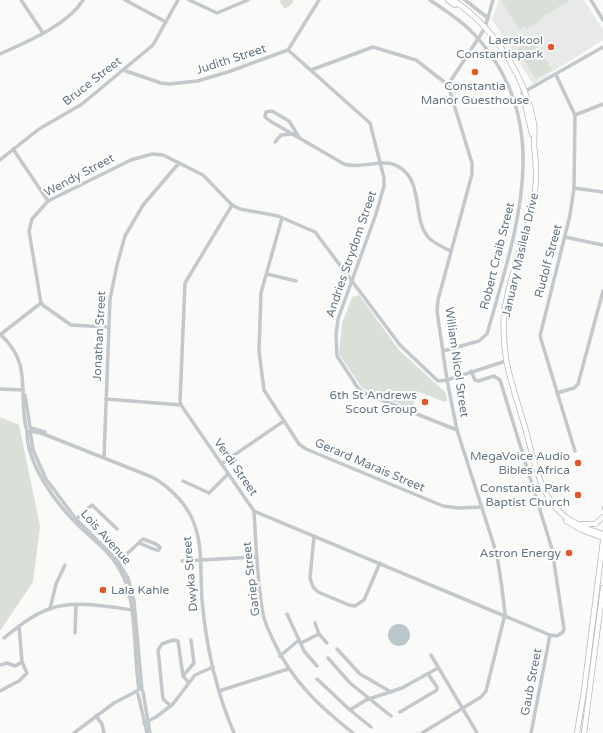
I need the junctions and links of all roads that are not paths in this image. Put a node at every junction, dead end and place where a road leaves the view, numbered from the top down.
1 (21, 0) edge
2 (83, 0) edge
3 (125, 0) edge
4 (178, 0) edge
5 (189, 0) edge
6 (248, 0) edge
7 (319, 0) edge
8 (430, 0) edge
9 (448, 0) edge
10 (453, 0) edge
11 (465, 0) edge
12 (493, 0) edge
13 (591, 0) edge
14 (488, 18) junction
15 (603, 20) edge
16 (166, 22) junction
17 (484, 29) junction
18 (43, 33) junction
19 (477, 40) junction
20 (603, 47) edge
21 (288, 50) junction
22 (0, 54) edge
23 (123, 70) junction
24 (311, 70) junction
25 (556, 75) junction
26 (448, 85) junction
27 (523, 93) junction
28 (603, 104) edge
29 (575, 115) junction
30 (293, 134) junction
31 (299, 137) junction
32 (275, 142) dead end
33 (13, 149) junction
34 (0, 160) edge
35 (179, 163) junction
36 (381, 164) junction
37 (574, 188) junction
38 (603, 192) edge
39 (48, 202) junction
40 (232, 205) junction
41 (282, 218) junction
42 (565, 237) junction
43 (603, 244) edge
44 (451, 251) junction
45 (267, 274) junction
46 (296, 281) dead end
47 (352, 281) junction
48 (603, 291) edge
49 (41, 303) junction
50 (108, 327) junction
51 (0, 334) edge
52 (443, 351) junction
53 (506, 361) junction
54 (471, 371) junction
55 (447, 380) junction
56 (0, 389) edge
57 (23, 391) junction
58 (557, 393) junction
59 (106, 399) junction
60 (181, 405) junction
61 (284, 421) junction
62 (29, 429) junction
63 (457, 430) junction
64 (575, 451) dead end
65 (104, 457) junction
66 (221, 464) junction
67 (228, 474) junction
68 (183, 481) dead end
69 (542, 483) junction
70 (481, 507) junction
71 (254, 510) junction
72 (603, 517) edge
73 (75, 520) junction
74 (572, 522) junction
75 (117, 529) dead end
76 (603, 534) edge
77 (314, 536) junction
78 (603, 538) edge
79 (603, 541) edge
80 (139, 543) junction
81 (257, 557) junction
82 (200, 560) junction
83 (182, 561) dead end
84 (117, 563) junction
85 (380, 563) junction
86 (65, 566) dead end
87 (603, 588) edge
88 (76, 605) junction
89 (50, 608) junction
90 (133, 610) junction
91 (287, 614) dead end
92 (505, 614) junction
93 (314, 623) dead end
94 (19, 626) junction
95 (75, 633) dead end
96 (319, 634) junction
97 (550, 635) junction
98 (4, 638) dead end
99 (191, 640) dead end
100 (300, 642) junction
101 (327, 643) dead end
102 (337, 649) dead end
103 (431, 655) dead end
104 (280, 656) junction
105 (328, 658) dead end
106 (22, 662) junction
107 (0, 665) edge
108 (317, 666) dead end
109 (213, 667) junction
110 (438, 668) junction
111 (288, 669) junction
112 (428, 674) junction
113 (183, 676) junction
114 (317, 679) dead end
115 (188, 682) junction
116 (140, 691) junction
117 (219, 691) junction
118 (0, 692) edge
119 (391, 692) junction
120 (370, 699) junction
121 (171, 706) junction
122 (462, 709) junction
123 (350, 710) junction
124 (400, 712) dead end
125 (96, 716) junction
126 (391, 716) dead end
127 (146, 722) junction
128 (371, 727) dead end
129 (74, 733) edge
130 (104, 733) edge
131 (148, 733) edge
132 (234, 733) edge
133 (353, 733) edge
134 (422, 733) edge
135 (477, 733) edge
136 (531, 733) edge
137 (577, 733) edge
138 (584, 733) edge

1 - 18 street
2 - 18 street
3 - 16 street
4 - 16 street, Bruce Street
5 - 6 street
7 - 21 street
8 - 19 street, Robert Craib Street
9 - 17 main road, January Masilela Drive
10 - 17 main road, January Masilela Drive
11 - 14 street
12 - 14 street
13 - 15 street
14 - 17 street
16 - 23 street, Bruce Street
17 - 19 street
17 - 27 main road, January Masilela Drive
18 - 22 street
19 - 26 street
19 - 52 street, Robert Craib Street
20 - 25 street
21 - 23 street, Judith Street
21 - 24 street, Andries Strydom Street
23 - 33 street, Bruce Street
24 - 26 street
24 - 36 street, Andries Strydom Street
25 - 27 street
25 - 29 street, Rudolf Street
26 - 44 street, William Nicol Street
27 - 53 main road, January Masilela Drive
28 - 29 street
29 - 37 street, Rudolf Street
30 - 31 street
30 - 31 street
30 - 32 street
31 - 36 street
33 - 34 street, Bruce Street
33 - 39 street
35 - 39 street, Wendy Street
35 - 40 street, Wendy Street
35 - 50 street, Jonathan Street
36 - 44 street
36 - 47 street, Andries Strydom Street
37 - 38 street
37 - 42 street, Rudolf Street
39 - 49 street, Wendy Street
40 - 41 street
40 - 60 street
41 - 45 street, Gerard Marais Street
41 - 47 street
42 - 43 street
42 - 58 street, Rudolf Street
44 - 52 street, William Nicol Street
45 - 46 street
45 - 61 street, Gerard Marais Street
47 - 55 street
47 - 63 street, Andries Strydom Street
48 - 58 street
49 - 50 street
49 - 51 street
50 - 59 street, Jonathan Street
51 - 57 street, Lois Avenue
52 - 55 street, William Nicol Street
53 - 54 street
53 - 69 main road, January Masilela Drive
54 - 55 street
54 - 97 street
55 - 63 street, William Nicol Street
56 - 57 street
57 - 62 street, Lois Avenue
58 - 64 street, Rudolf Street
59 - 60 street
59 - 65 street, Jonathan Street
60 - 66 street, Verdi Street
61 - 66 street
61 - 70 street, Gerard Marais Street
62 - 65 street, Dwyka Street
62 - 73 street, Lois Avenue
63 - 70 street, William Nicol Street
65 - 82 street, Dwyka Street
66 - 67 street, Verdi Street
67 - 68 street
67 - 71 street, Verdi Street
69 - 74 main road, January Masilela Drive
69 - 78 main road, January Masilela Drive
70 - 92 street, William Nicol Street
71 - 77 street, Verdi Street
71 - 81 street, Gariep Street
72 - 74 main road
73 - 75 street
73 - 84 street, Lois Avenue
74 - 76 main road, January Masilela Drive
77 - 85 street, Verdi Street
77 - 85 street
79 - 137 main road
80 - 80 street
80 - 84 street
81 - 82 street
81 - 104 street, Gariep Street
82 - 83 street
82 - 109 street, Dwyka Street
84 - 90 street, Lois Avenue
85 - 92 street, Verdi Street
86 - 89 street
87 - 138 main road
88 - 89 street
88 - 90 street
88 - 95 street
89 - 94 street
90 - 116 street, Lois Avenue
91 - 100 street
92 - 97 street, Verdi Street
92 - 122 street, William Nicol Street
93 - 96 street
94 - 98 street
94 - 106 street
96 - 100 street
96 - 101 street
97 - 136 street, Gaub Street
99 - 113 street
100 - 104 street
100 - 108 street
102 - 119 street
103 - 110 street
104 - 111 street, Gariep Street
105 - 120 street
106 - 107 street
106 - 118 street
109 - 115 street
109 - 117 street, Dwyka Street
110 - 112 street
110 - 122 street
111 - 117 street
111 - 133 street, Gariep Street
112 - 119 street
112 - 124 street
113 - 115 street
113 - 121 street
114 - 123 street
115 - 121 street
116 - 125 street
116 - 127 street, Lois Avenue
117 - 132 street, Dwyka Street
119 - 120 street
120 - 123 street
120 - 126 street
121 - 127 street
122 - 134 street, William Nicol Street
122 - 135 street
123 - 128 street
125 - 129 street
125 - 130 street
127 - 131 street, Lois Avenue

